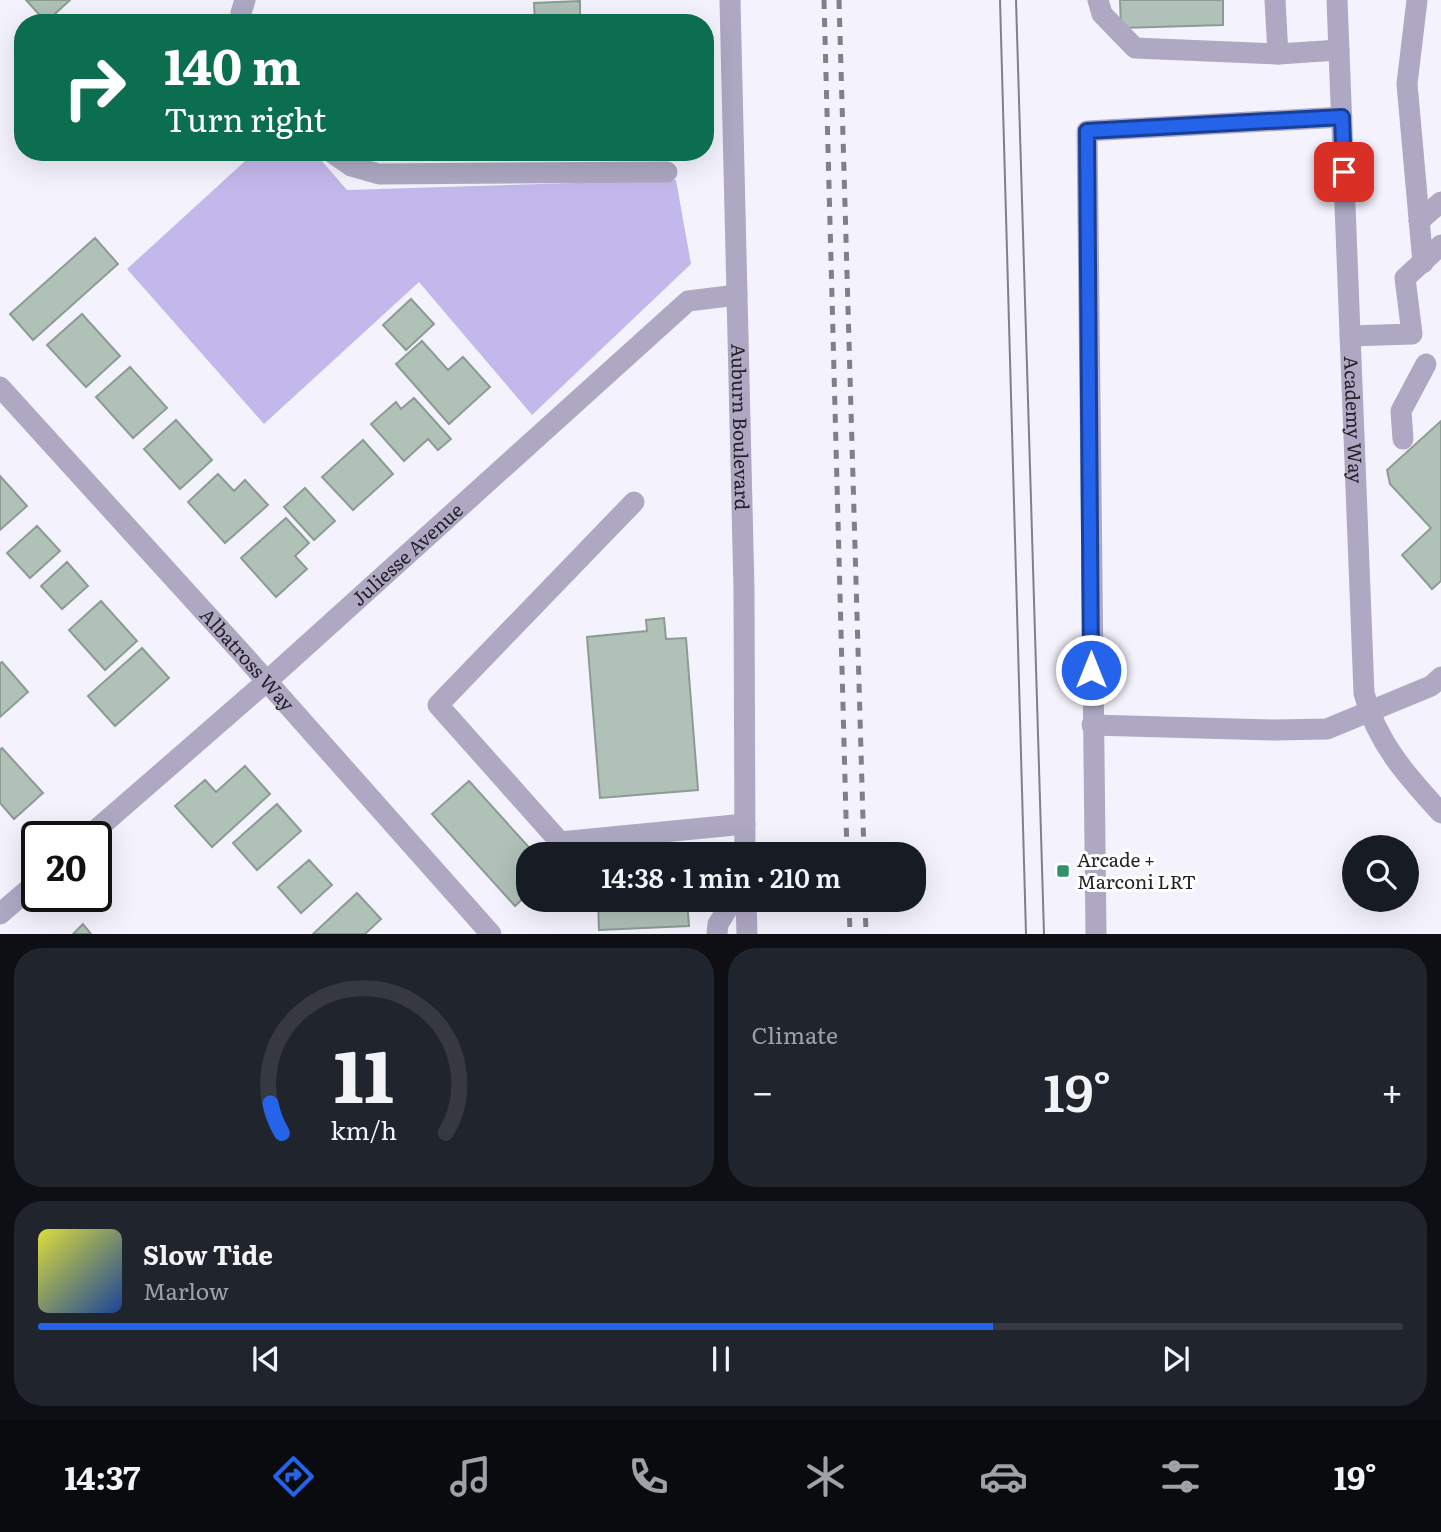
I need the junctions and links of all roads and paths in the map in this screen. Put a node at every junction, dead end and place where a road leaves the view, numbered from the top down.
1 (730, 0) edge
2 (1098, 0) edge
3 (1275, 0) edge
4 (1337, 0) edge
5 (1417, 0) edge
6 (1339, 50) junction
7 (1278, 54) junction
8 (1342, 117) junction
9 (344, 161) edge
10 (667, 172) dead end
11 (1441, 202) edge
12 (1419, 221) junction
13 (1441, 245) edge
14 (1423, 263) junction
15 (737, 295) junction
16 (1412, 334) junction
17 (1350, 336) junction
18 (1434, 364) edge
19 (0, 387) edge
20 (1403, 439) dead end
21 (634, 502) dead end
22 (1441, 677) edge
23 (266, 682) junction
24 (1368, 712) junction
25 (1092, 725) junction
26 (1441, 813) edge
27 (106, 821) edge
28 (745, 824) junction
29 (745, 842) edge
30 (21, 896) edge
31 (726, 912) edge
32 (746, 912) edge
33 (0, 914) edge
34 (491, 933) edge
35 (717, 933) edge
36 (747, 933) edge
37 (1096, 933) edge

1 - 15 street, Auburn Boulevard
2 - 7 street
3 - 7 street
4 - 6 street, Academy Way
5 - 12 street
6 - 7 street
6 - 8 street, Academy Way
8 - 17 street, Academy Way
8 - 25 street
9 - 10 street
11 - 12 street
12 - 14 street
13 - 14 street
14 - 16 street
15 - 23 street, Juliesse Avenue
15 - 28 street, Auburn Boulevard
16 - 17 street
16 - 18 street
17 - 24 street, Academy Way
18 - 20 street
19 - 23 street, Albatross Way
21 - 28 street
22 - 24 street
23 - 27 street, Juliesse Avenue
23 - 34 street, Albatross Way
24 - 25 street
24 - 26 street, Academy Way
25 - 37 street
28 - 29 street, Auburn Boulevard
30 - 33 street
31 - 35 street
32 - 36 street

